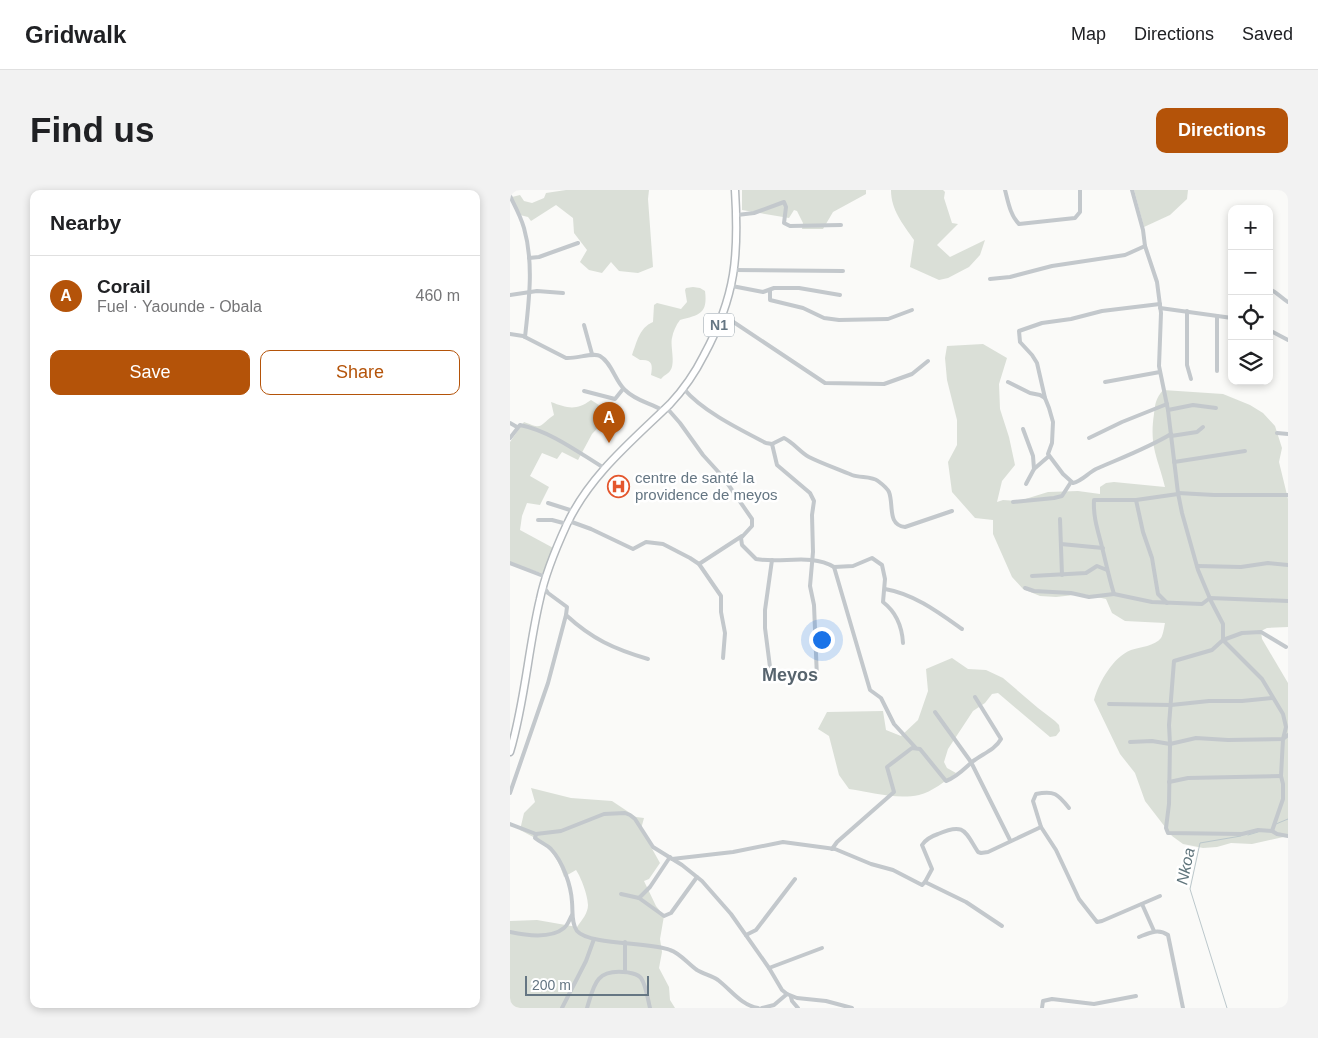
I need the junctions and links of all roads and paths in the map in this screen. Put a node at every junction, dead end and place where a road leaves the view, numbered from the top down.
1 (735, 190) edge
2 (1005, 190) edge
3 (1080, 190) edge
4 (1132, 190) edge
5 (510, 196) edge
6 (737, 215) junction
7 (841, 225) dead end
8 (578, 243) dead end
9 (1145, 246) junction
10 (529, 258) junction
11 (734, 270) junction
12 (843, 271) dead end
13 (990, 279) dead end
14 (732, 286) junction
15 (770, 290) junction
16 (1273, 290) edge
17 (530, 293) junction
18 (563, 293) dead end
19 (510, 295) edge
20 (840, 295) dead end
21 (1288, 302) edge
22 (1160, 306) junction
23 (912, 310) dead end
24 (1188, 311) junction
25 (723, 315) junction
26 (1217, 316) junction
27 (1228, 317) edge
28 (584, 325) dead end
29 (1273, 332) edge
30 (510, 334) edge
31 (525, 337) junction
32 (1288, 340) edge
33 (592, 354) junction
34 (928, 361) dead end
35 (1217, 371) dead end
36 (1160, 372) junction
37 (1191, 378) dead end
38 (1008, 382) dead end
39 (1105, 382) dead end
40 (623, 389) junction
41 (684, 389) junction
42 (584, 391) dead end
43 (1045, 398) junction
44 (1166, 404) junction
45 (1216, 408) dead end
46 (664, 409) junction
47 (1168, 410) junction
48 (510, 423) edge
49 (517, 427) junction
50 (1203, 427) dead end
51 (1023, 429) dead end
52 (1278, 433) dead end
53 (1288, 434) edge
54 (1171, 435) junction
55 (510, 438) edge
56 (1089, 438) dead end
57 (772, 444) junction
58 (1246, 451) dead end
59 (1049, 456) junction
60 (1174, 462) junction
61 (604, 468) junction
62 (1034, 469) junction
63 (1071, 482) junction
64 (1026, 484) dead end
65 (1178, 494) junction
66 (1288, 495) edge
67 (1136, 500) junction
68 (1012, 502) dead end
69 (548, 503) dead end
70 (574, 511) junction
71 (952, 511) dead end
72 (1060, 519) dead end
73 (538, 520) dead end
74 (568, 523) junction
75 (744, 534) junction
76 (1061, 544) junction
77 (1103, 548) junction
78 (772, 560) junction
79 (812, 560) junction
80 (510, 564) edge
81 (699, 564) junction
82 (1288, 564) edge
83 (1197, 566) junction
84 (834, 567) junction
85 (1107, 570) junction
86 (1062, 575) junction
87 (1032, 576) dead end
88 (546, 577) junction
89 (543, 586) junction
90 (1025, 588) dead end
91 (884, 589) junction
92 (1114, 594) junction
93 (1210, 598) junction
94 (1288, 601) edge
95 (1167, 603) junction
96 (566, 615) junction
97 (962, 629) dead end
98 (1223, 640) junction
99 (904, 643) dead end
100 (1286, 646) dead end
101 (648, 658) dead end
102 (722, 658) dead end
103 (770, 667) dead end
104 (817, 678) dead end
105 (975, 697) dead end
106 (1272, 698) junction
107 (1109, 704) dead end
108 (1170, 705) junction
109 (936, 712) dead end
110 (1288, 735) edge
111 (1283, 739) junction
112 (1130, 742) dead end
113 (511, 743) edge
114 (1170, 744) junction
115 (915, 747) junction
116 (510, 752) edge
117 (971, 762) junction
118 (1281, 776) junction
119 (1169, 782) junction
120 (510, 793) edge
121 (1069, 808) dead end
122 (510, 824) edge
123 (1041, 827) junction
124 (1272, 831) junction
125 (536, 834) junction
126 (1288, 836) edge
127 (1010, 840) junction
128 (832, 849) junction
129 (671, 858) junction
130 (697, 877) junction
131 (795, 879) dead end
132 (925, 882) junction
133 (621, 894) dead end
134 (1160, 896) dead end
135 (639, 898) junction
136 (1142, 904) junction
137 (572, 915) junction
138 (1002, 926) dead end
139 (1154, 931) junction
140 (510, 932) edge
141 (746, 934) junction
142 (1139, 937) dead end
143 (594, 939) junction
144 (626, 942) junction
145 (822, 948) dead end
146 (769, 968) junction
147 (625, 972) junction
148 (787, 994) junction
149 (1136, 996) dead end
150 (791, 997) junction
151 (562, 1008) edge
152 (587, 1008) edge
153 (650, 1008) edge
154 (758, 1008) edge
155 (762, 1008) edge
156 (798, 1008) edge
157 (852, 1008) edge
158 (1042, 1008) edge
159 (1183, 1008) edge

1 - 6 highway, N1
2 - 3 street
4 - 9 street
5 - 10 street
6 - 7 street
6 - 11 highway, N1
8 - 10 street
9 - 13 street
9 - 22 street
10 - 17 street
11 - 12 street
11 - 14 highway, N1
14 - 15 street
14 - 25 highway, N1
15 - 20 street
15 - 23 street
16 - 21 street
17 - 18 street
17 - 19 street
17 - 31 street
22 - 24 street
22 - 36 street
22 - 43 street
24 - 26 street
24 - 37 street
25 - 34 street
25 - 41 highway, N1
26 - 27 street
26 - 35 street
28 - 33 street
29 - 32 street
30 - 31 street
31 - 33 street
33 - 40 street
36 - 39 street
36 - 44 street
38 - 43 street
40 - 42 street
40 - 46 street
41 - 46 highway, N1
41 - 57 street
43 - 59 street
44 - 47 street
44 - 56 street
45 - 47 street
46 - 61 highway, N1
46 - 75 street
47 - 54 street
48 - 49 street
49 - 55 street
49 - 61 street
50 - 54 street
51 - 62 street
52 - 53 street
54 - 60 street
54 - 63 street
57 - 71 street
57 - 79 street
58 - 60 street
59 - 62 street
59 - 63 street
60 - 65 street
61 - 70 highway, N1
62 - 64 street
63 - 68 street
65 - 66 street
65 - 67 street
65 - 83 street
67 - 77 street
67 - 95 street
69 - 70 street
70 - 74 highway, N1
72 - 76 street
73 - 74 street
74 - 81 street
74 - 88 highway, N1
75 - 78 street
75 - 81 street
76 - 77 street
76 - 86 street
77 - 85 street
78 - 79 street
78 - 103 street
79 - 84 street
79 - 104 street
80 - 88 street
81 - 102 street
82 - 83 street
83 - 93 street
84 - 91 street
84 - 115 street
85 - 86 street
85 - 92 street
86 - 87 street
88 - 89 highway, N1
89 - 96 street
89 - 113 highway, N1
90 - 92 street
91 - 97 street
91 - 99 street
92 - 95 street
93 - 94 street
93 - 95 street
93 - 98 street
96 - 101 street
96 - 120 street
98 - 100 street
98 - 106 street
98 - 108 street
105 - 117 street
106 - 108 street
106 - 111 street
107 - 108 street
108 - 114 street
109 - 117 street
110 - 111 street
111 - 114 street
111 - 118 street
112 - 114 street
113 - 116 highway, N1
114 - 119 street
115 - 117 street
115 - 128 street
117 - 127 street
118 - 119 street
118 - 124 street
119 - 124 street
121 - 123 street
122 - 125 street
123 - 127 street
123 - 136 street
124 - 126 street
125 - 129 street
125 - 137 street
127 - 132 street
128 - 129 street
128 - 132 street
129 - 130 street
129 - 135 street
130 - 135 street
130 - 141 street
131 - 141 street
132 - 138 street
133 - 135 street
134 - 136 street
136 - 139 street
137 - 140 street
137 - 143 street
139 - 142 street
139 - 159 street
141 - 146 street
143 - 144 street
143 - 151 street
144 - 147 street
144 - 154 street
145 - 146 street
146 - 148 street
147 - 152 street
147 - 153 street
148 - 150 street
148 - 155 street
149 - 158 street
150 - 156 street
150 - 157 street

